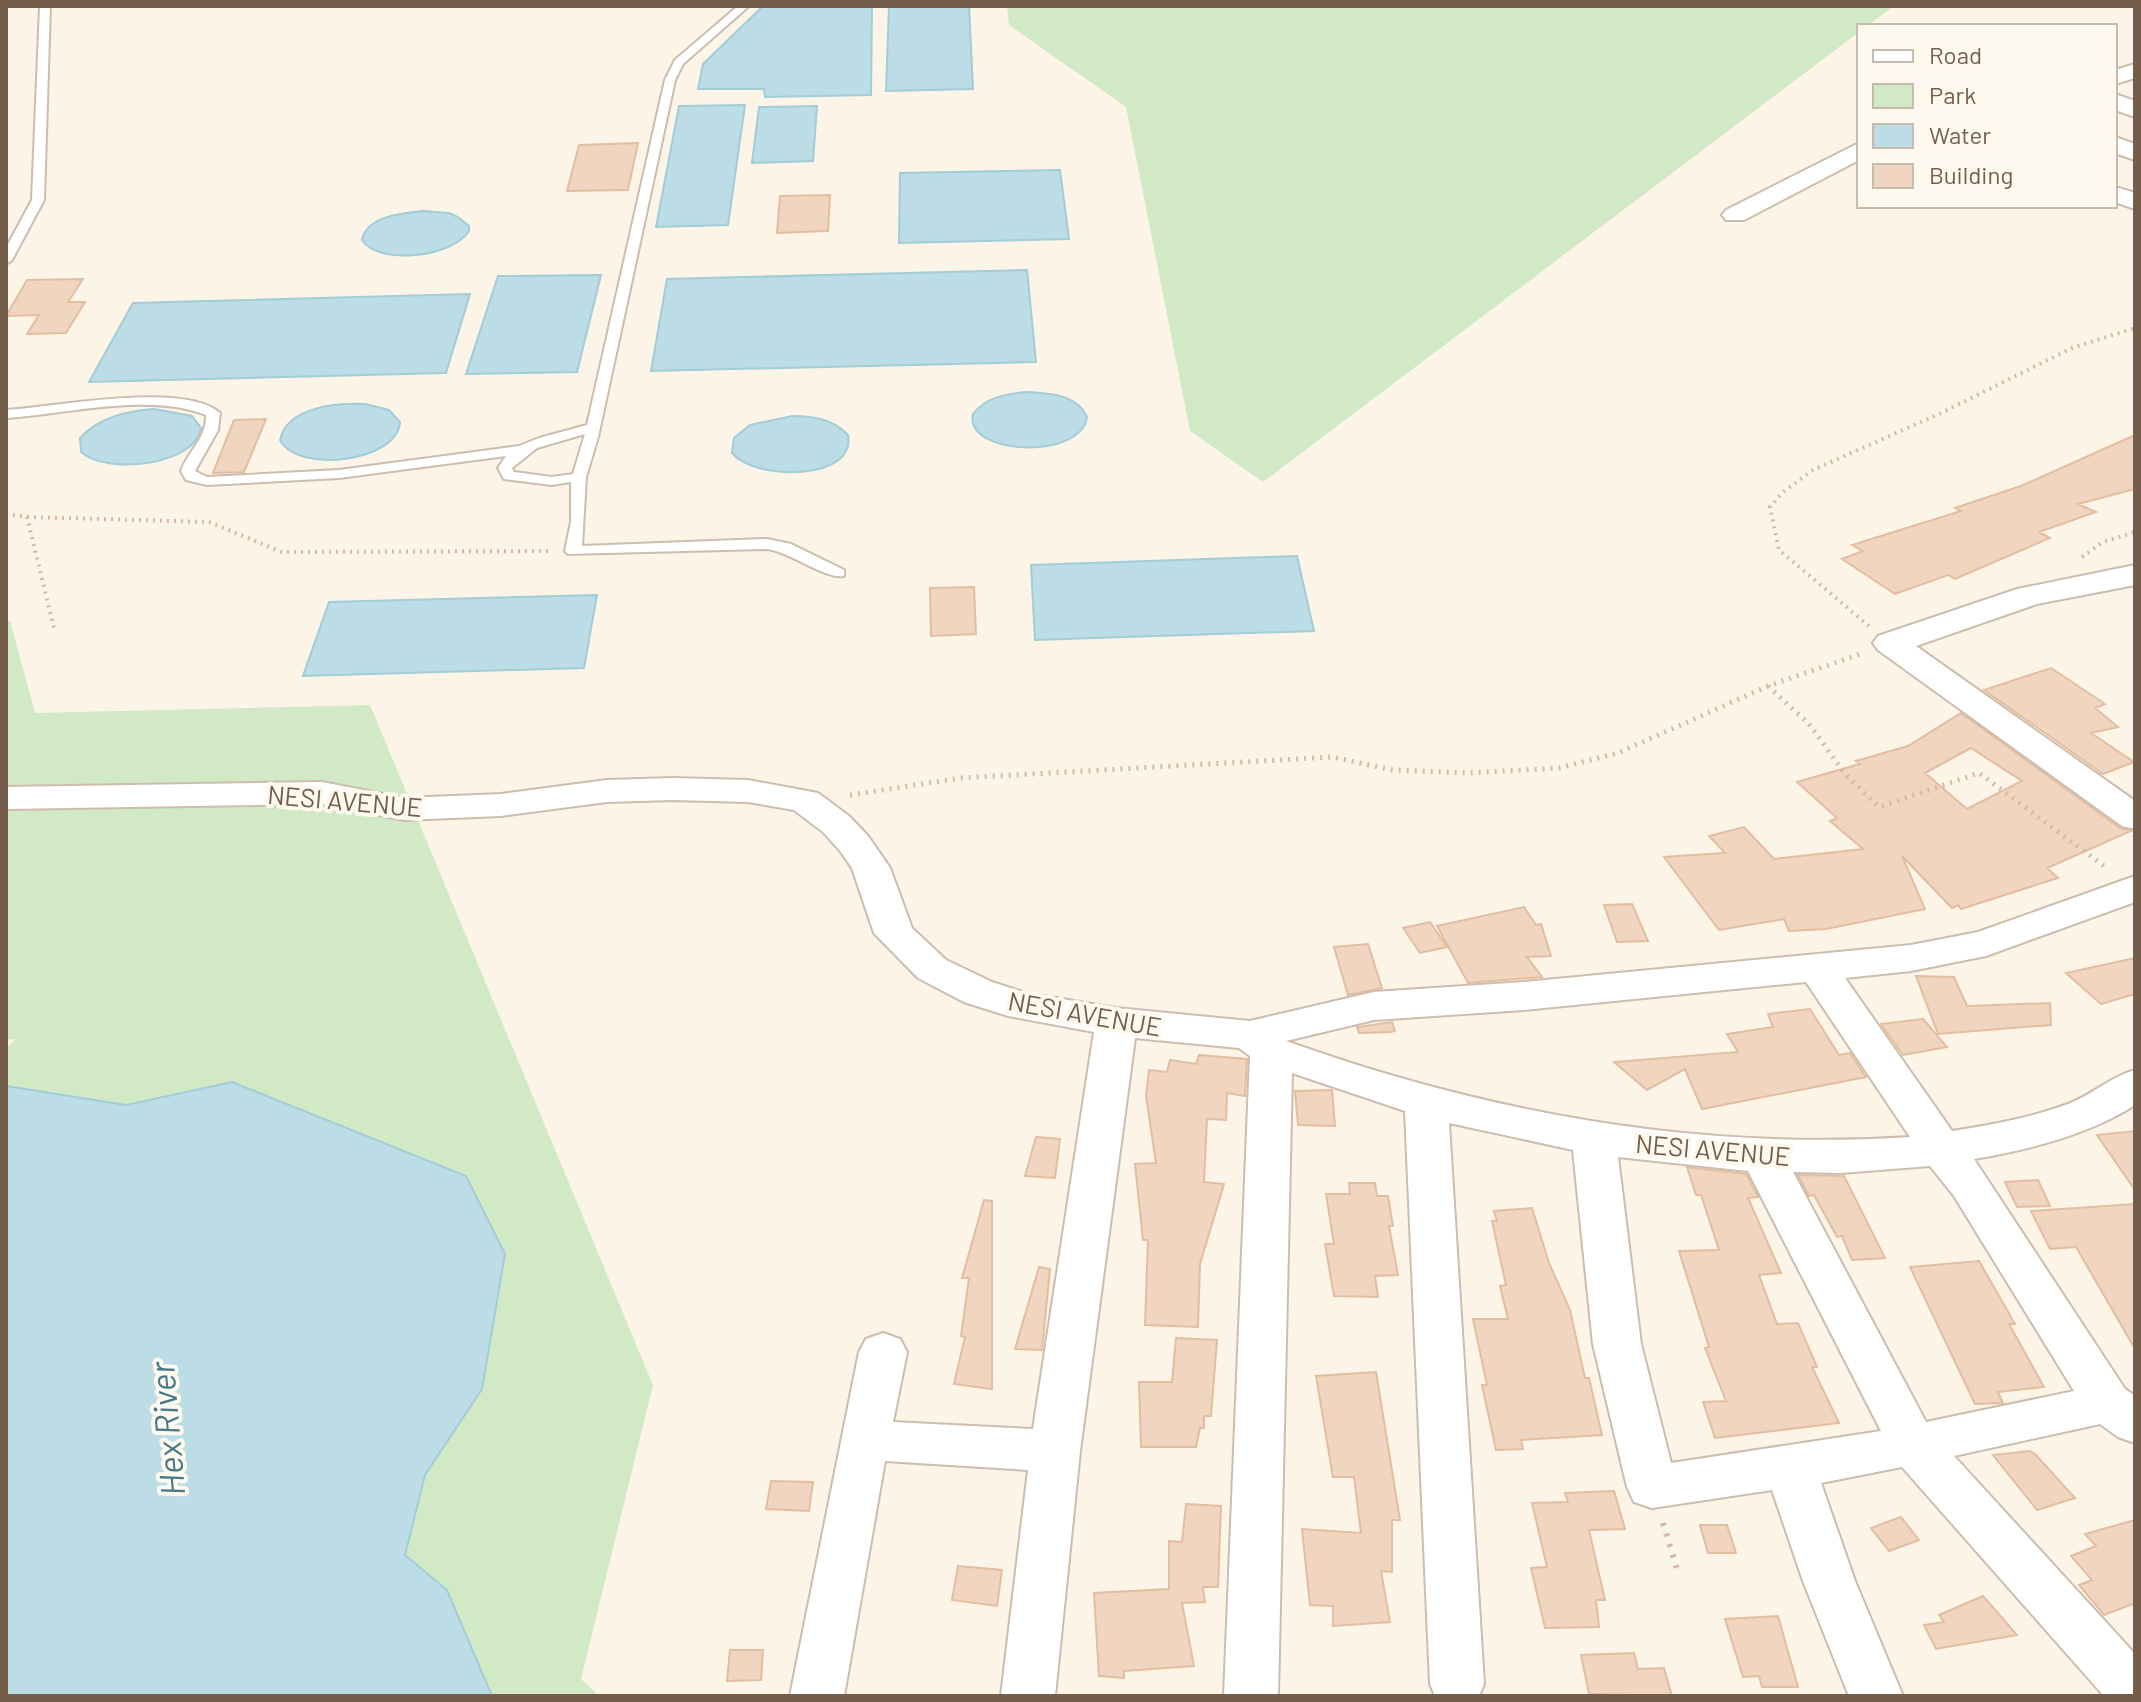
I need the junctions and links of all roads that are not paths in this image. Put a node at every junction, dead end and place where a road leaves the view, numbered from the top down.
1 (45, 6) edge
2 (744, 6) edge
3 (1857, 151) edge
4 (1735, 215) dead end
5 (6, 260) edge
6 (6, 414) edge
7 (592, 428) junction
8 (523, 450) junction
9 (579, 477) junction
10 (839, 573) dead end
11 (2135, 575) edge
12 (6, 798) edge
13 (2135, 818) edge
14 (2134, 888) edge
15 (1817, 968) junction
16 (1116, 1022) junction
17 (1260, 1043) junction
18 (2135, 1085) edge
19 (1426, 1102) junction
20 (1594, 1138) junction
21 (1941, 1149) junction
22 (1762, 1156) junction
23 (883, 1352) dead end
24 (2122, 1413) edge
25 (864, 1440) junction
26 (1913, 1445) junction
27 (1055, 1451) junction
28 (1790, 1467) junction
29 (1457, 1684) dead end
30 (2135, 1692) edge
31 (817, 1696) edge
32 (1028, 1696) edge
33 (1251, 1696) edge
34 (1876, 1696) edge

1 - 5 lane
2 - 7 lane
3 - 4 street
6 - 8 lane
7 - 8 lane
7 - 9 lane
8 - 9 lane
9 - 10 lane
11 - 13 street
12 - 16 street, NESI AVENUE
14 - 15 street
15 - 17 street
15 - 21 street
16 - 17 street, NESI AVENUE
16 - 27 street
17 - 19 street, NESI AVENUE
17 - 33 street
18 - 21 street, NESI AVENUE
19 - 20 street, NESI AVENUE
19 - 29 street
20 - 22 street, NESI AVENUE
20 - 28 street
21 - 22 street, NESI AVENUE
21 - 24 street
22 - 26 street
23 - 25 street
24 - 26 street
25 - 27 street
25 - 31 street
26 - 28 street
26 - 30 street
27 - 32 street
28 - 34 street

